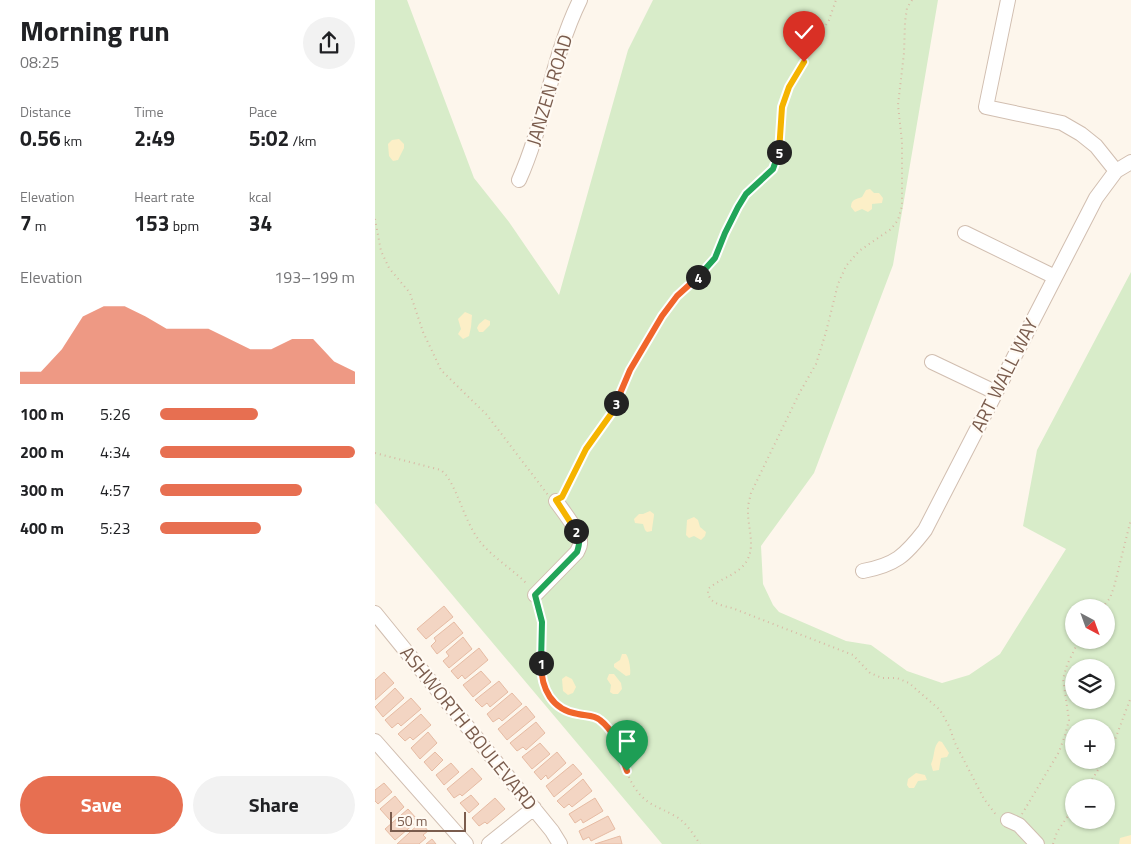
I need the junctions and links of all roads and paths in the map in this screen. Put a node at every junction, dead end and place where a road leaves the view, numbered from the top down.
1 (580, 0) edge
2 (837, 0) edge
3 (912, 0) edge
4 (1008, 0) edge
5 (1131, 162) edge
6 (1116, 171) junction
7 (519, 180) dead end
8 (375, 219) edge
9 (965, 233) dead end
10 (1055, 277) junction
11 (932, 362) dead end
12 (995, 392) junction
13 (375, 453) edge
14 (556, 500) junction
15 (1131, 519) edge
16 (863, 572) dead end
17 (535, 595) junction
18 (1109, 599) edge
19 (375, 614) edge
20 (1075, 649) edge
21 (1131, 697) edge
22 (1115, 739) edge
23 (375, 741) edge
24 (534, 808) junction
25 (1008, 820) junction
26 (1065, 820) edge
27 (466, 844) edge
28 (489, 844) edge
29 (561, 844) edge
30 (700, 844) edge
31 (1037, 844) edge
32 (1053, 844) edge

1 - 7 street, JANZEN ROAD
2 - 14 path
3 - 25 path
4 - 6 street
5 - 6 street, ART WALL WAY
6 - 10 street, ART WALL WAY
8 - 14 path
9 - 10 street
10 - 12 street, ART WALL WAY
11 - 12 street
12 - 16 street, ART WALL WAY
13 - 17 path
14 - 17 street
15 - 18 path
17 - 30 path
19 - 24 street, ASHWORTH BOULEVARD
20 - 25 path
21 - 22 path
23 - 27 street
24 - 28 street
24 - 29 street, ASHWORTH BOULEVARD
25 - 31 street
26 - 32 path

